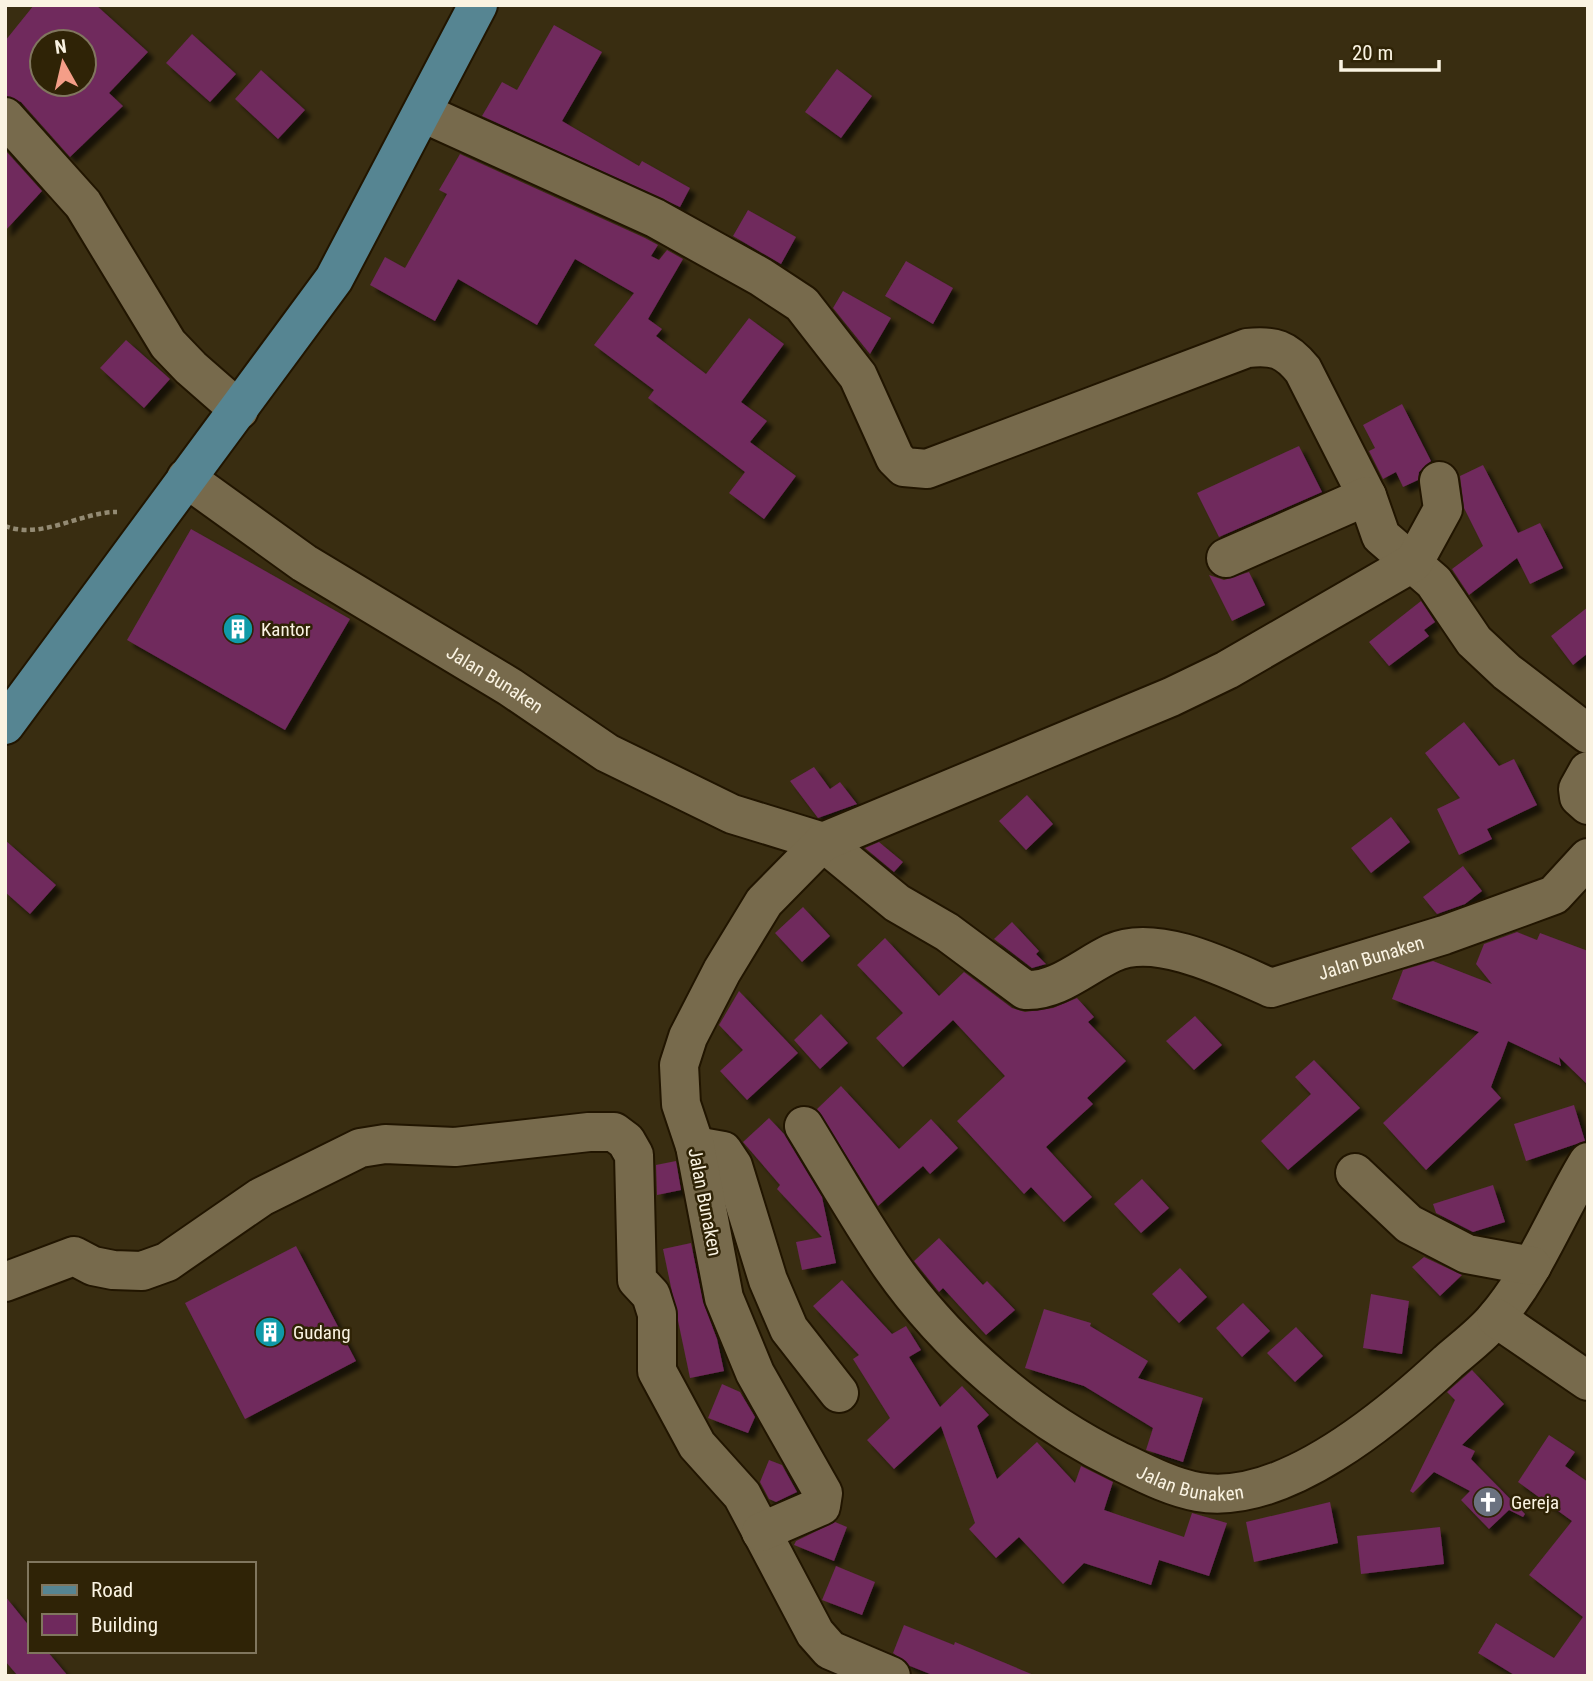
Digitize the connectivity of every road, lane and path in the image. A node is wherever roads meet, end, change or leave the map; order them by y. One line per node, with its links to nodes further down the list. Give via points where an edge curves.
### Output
1 (478, 5): 2 (main road)
2 (423, 113): 4 (main road, via 334,279); 7 (street, via 655,218 802,304 858,376 895,458 904,467 927,469 1247,348 1270,345 1289,353 1303,370)
3 (5, 117): 4 (street, via 83,204 168,344)
4 (239, 410): 5 (main road)
5 (186, 478): 8 (main road); 16 (street, Jalan Bunaken, via 304,563 510,687 607,753 732,814)
6 (1439, 481): 11 (street, via 1443,509)
7 (1367, 496): 10 (street); 11 (street, via 1381,536)
8 (165, 512): 9 (path, via 106,512 38,530); 12 (main road)
9 (5, 526)
10 (1226, 558)
11 (1415, 562): 13 (street, via 1475,641 1507,672); 16 (street, via 1171,697)
12 (5, 725)
13 (1588, 734)
14 (1588, 771): 15 (street, via 1578,789)
15 (1588, 805)
16 (823, 842): 17 (street, Jalan Bunaken, via 897,903 947,932 1025,990 1041,991 1115,951 1148,948 1193,954 1271,988 1444,935 1553,895); 19 (street, Jalan Bunaken, via 764,902 688,1037 680,1065 681,1104)
17 (1588, 858)
18 (804, 1126): 24 (street, Jalan Bunaken, via 891,1266 936,1322 991,1375 1052,1426 1154,1477 1199,1492 1248,1490 1311,1466 1404,1402)
19 (695, 1146): 26 (street, via 723,1151 733,1166 768,1280 789,1329); 27 (street, Jalan Bunaken, via 724,1298 755,1373 823,1493 821,1506)
20 (1588, 1162): 22 (street, Jalan Bunaken)
21 (1355, 1173): 22 (street, via 1409,1224 1467,1254)
22 (1532, 1266): 24 (street, Jalan Bunaken)
23 (5, 1282): 27 (street, via 74,1256 113,1270 142,1271 167,1262 261,1197 360,1148 384,1144 455,1147 614,1132 635,1155 637,1280 652,1295 657,1314 657,1371 697,1445 742,1495)
24 (1496, 1318): 25 (street)
25 (1588, 1381)
26 (839, 1393)
27 (761, 1532): 28 (street, via 815,1633 830,1650)
28 (891, 1676)

